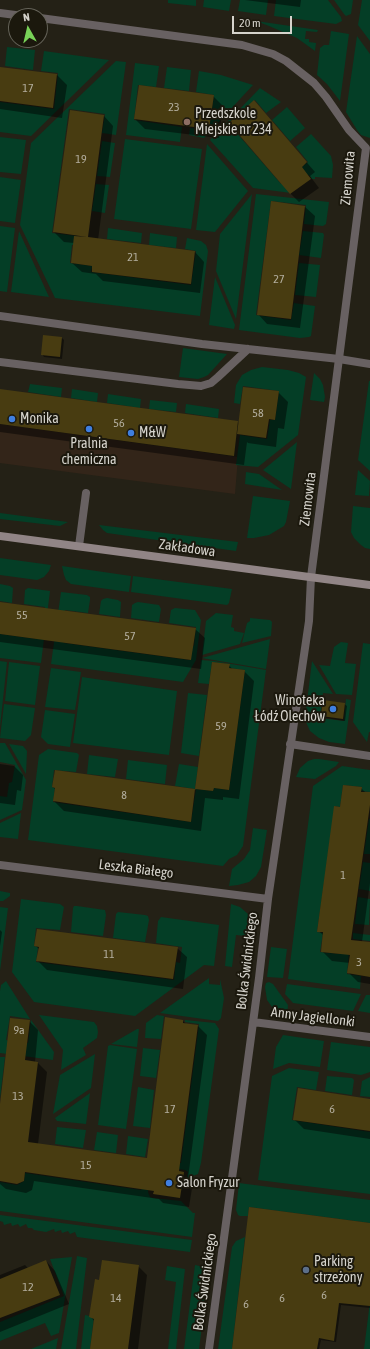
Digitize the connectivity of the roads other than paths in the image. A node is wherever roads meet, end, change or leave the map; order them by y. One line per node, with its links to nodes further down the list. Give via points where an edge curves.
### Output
1 (48, 19): 2 (street, Ziemowita, via 242,45 273,54 314,83 349,130)
2 (368, 148): 5 (street, Ziemowita)
3 (0, 316): 4 (street)
4 (248, 349): 5 (street); 6 (street, via 211,383 201,386)
5 (339, 359): 7 (street); 11 (street, Ziemowita)
6 (0, 362)
7 (370, 364)
8 (86, 493): 10 (street)
9 (0, 536): 10 (street, Zakładowa)
10 (79, 546): 11 (street, Zakładowa)
11 (311, 577): 12 (street, Zakładowa); 13 (street, Bolka Świdnickiego, via 309,621)
12 (370, 585)
13 (290, 744): 14 (street); 16 (street, Bolka Świdnickiego)
14 (370, 756)
15 (0, 865): 16 (street, Leszka Białego)
16 (268, 899): 17 (street, Bolka Świdnickiego)
17 (253, 1022): 18 (street, Anny Jagiellonki); 19 (street, Bolka Świdnickiego)
18 (370, 1037)
19 (209, 1349)

